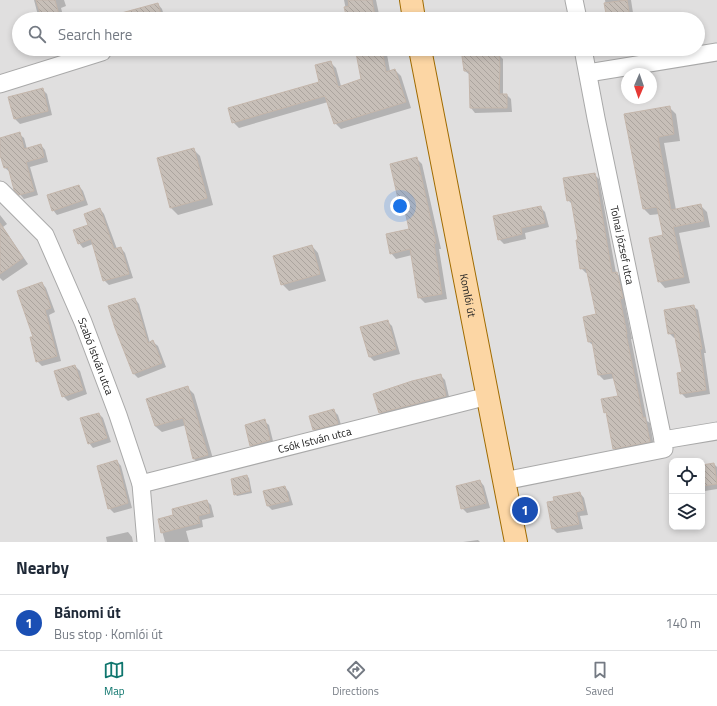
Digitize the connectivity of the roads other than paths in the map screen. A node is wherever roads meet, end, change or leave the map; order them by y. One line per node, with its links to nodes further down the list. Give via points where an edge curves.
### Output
1 (411, 0): 3 (main road)
2 (574, 0): 4 (street)
3 (413, 12)
4 (577, 12)
5 (717, 52): 6 (street)
6 (705, 54)
7 (89, 56): 12 (street)
8 (421, 56): 14 (main road, Komlói út)
9 (584, 56): 11 (street, Tolnai József utca)
10 (692, 56): 11 (street)
11 (588, 73): 16 (street, Tolnai József utca)
12 (0, 84)
13 (0, 190): 18 (street, Szabó István utca, via 45,235 83,322)
14 (488, 396): 17 (main road, Komlói út); 18 (street, Csók István utca)
15 (717, 431): 16 (street)
16 (662, 440): 17 (street, via 664,449)
17 (504, 481): 20 (main road, Komlói út)
18 (141, 484): 19 (street, Szabó István utca)
19 (146, 542)
20 (516, 542)

